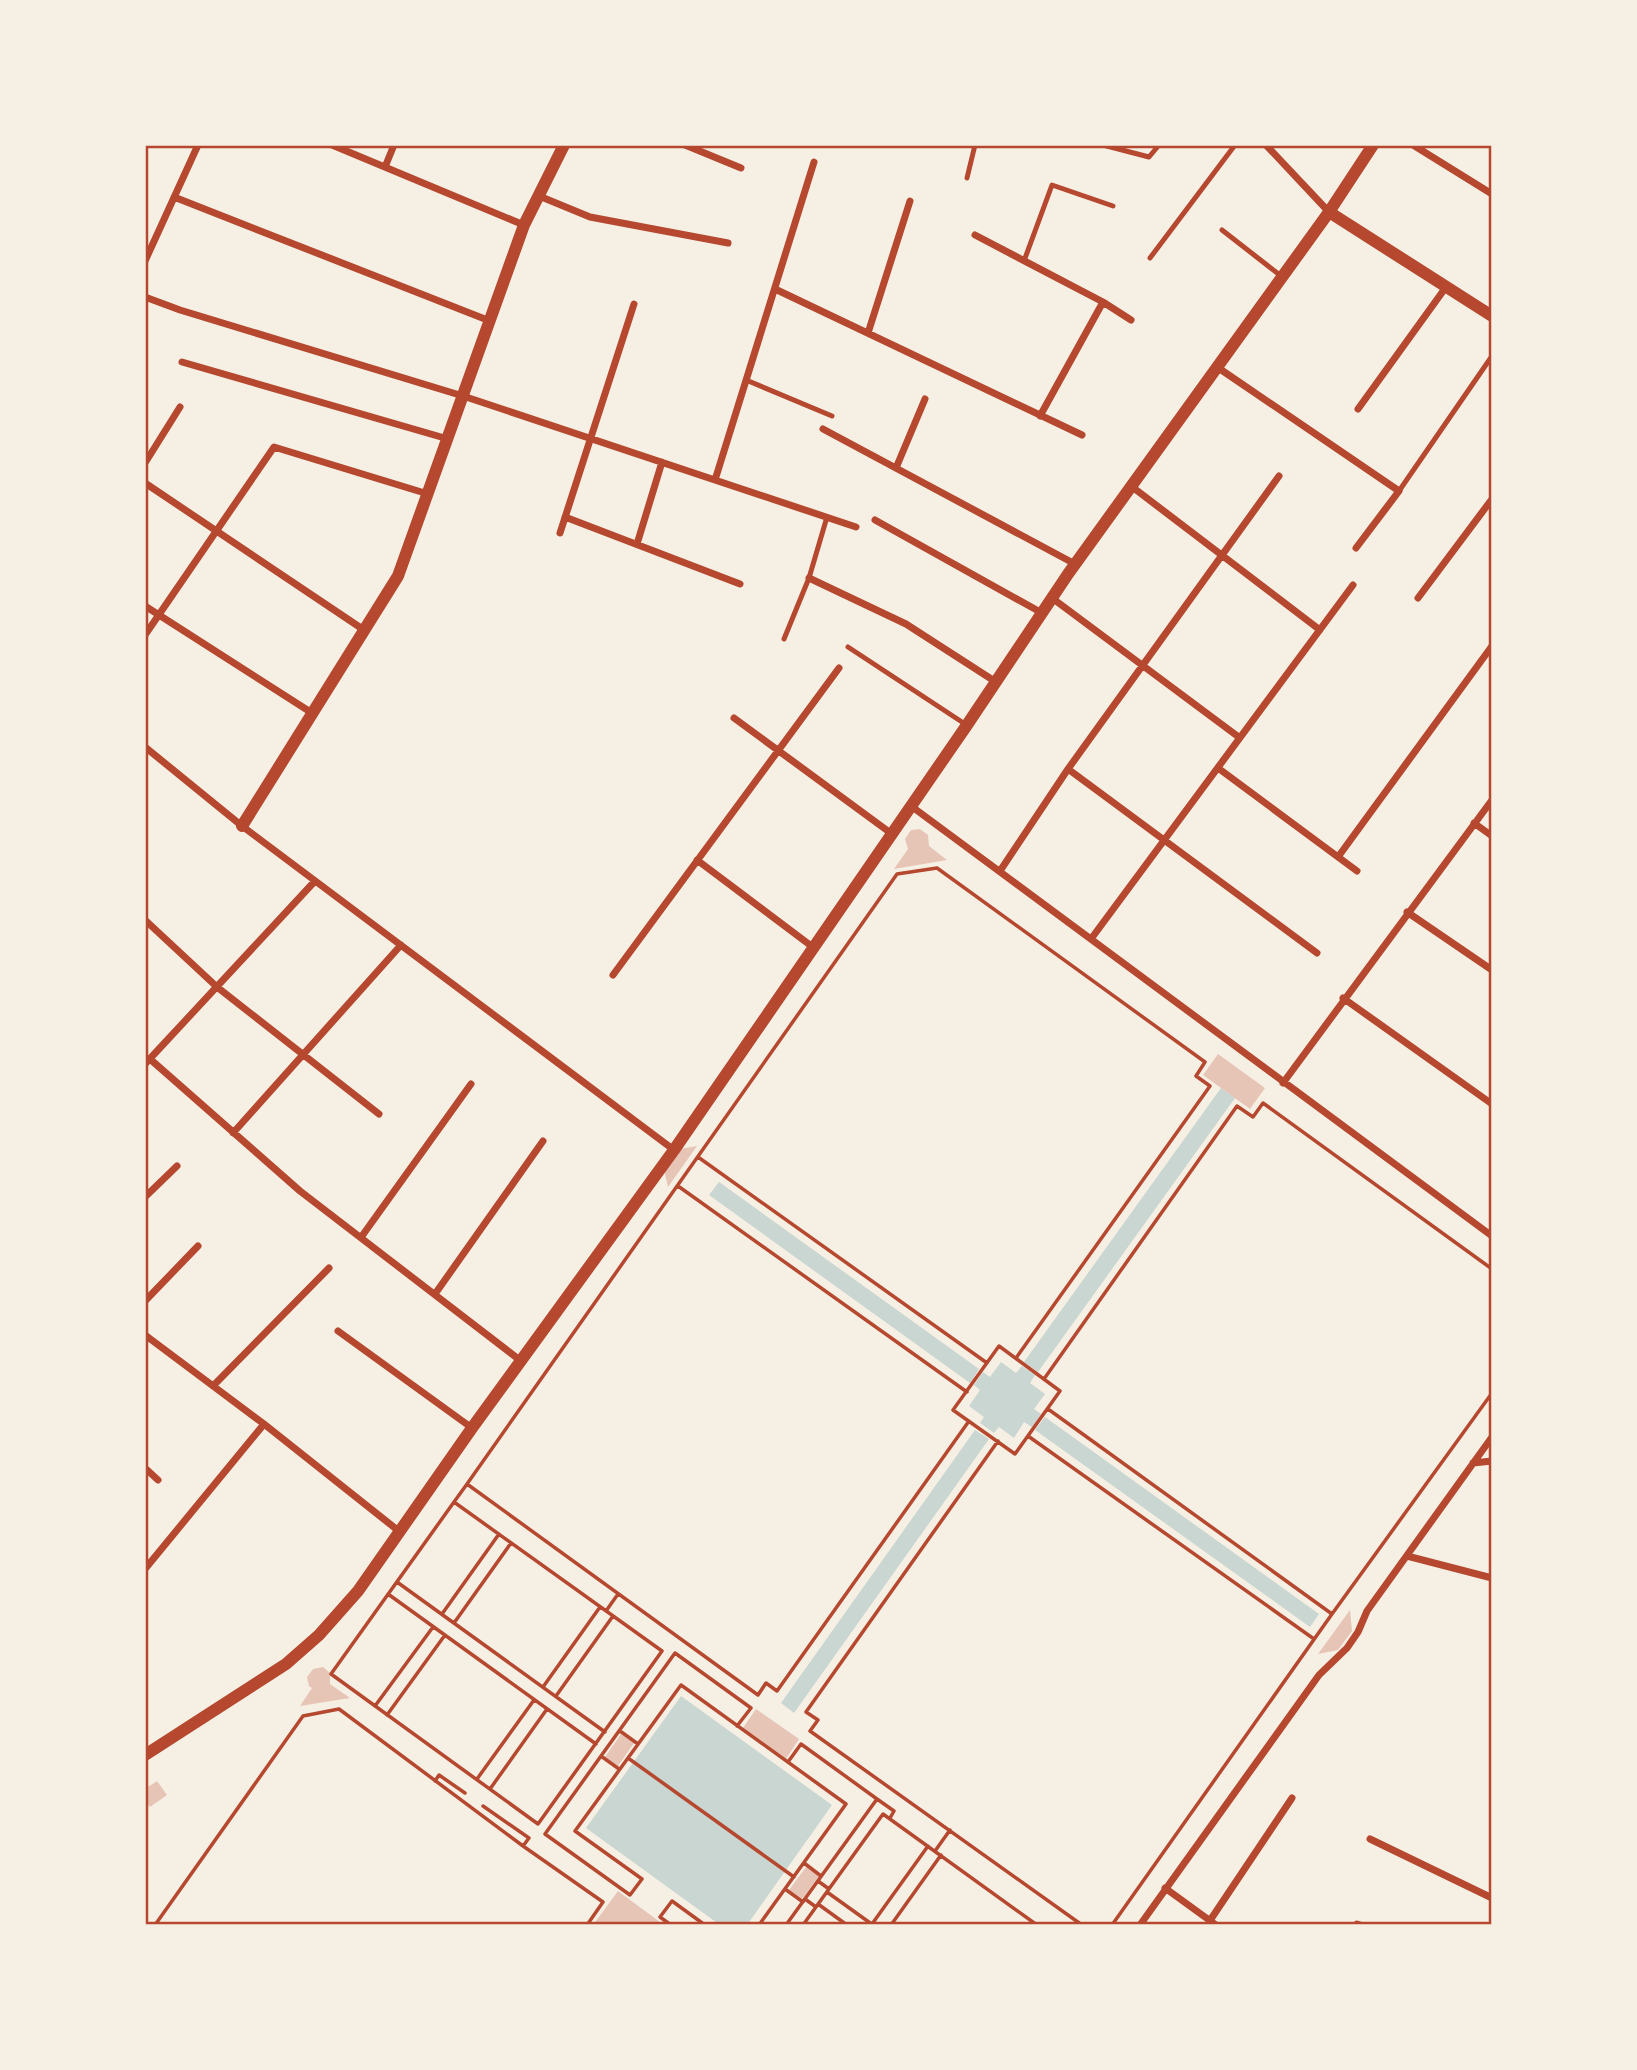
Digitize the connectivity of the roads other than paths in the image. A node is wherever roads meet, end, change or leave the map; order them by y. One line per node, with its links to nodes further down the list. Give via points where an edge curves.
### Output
1 (198, 145): 19 (street)
2 (332, 145): 14 (street)
3 (394, 145): 14 (street)
4 (564, 145): 18 (street)
5 (685, 145): 15 (street)
6 (975, 145): 16 (lane)
7 (1102, 145): 8 (lane, via 1149,157)
8 (1160, 145)
9 (1235, 145): 27 (lane)
10 (1266, 145): 22 (street)
11 (1373, 145): 22 (street)
12 (1413, 145): 17 (street)
13 (814, 162): 32 (street)
14 (385, 167): 23 (street)
15 (741, 167)
16 (967, 178)
17 (1492, 194)
18 (539, 196): 23 (street); 26 (street, via 590,217)
19 (174, 197): 28 (street); 38 (street)
20 (910, 201): 39 (street)
21 (1113, 205): 29 (lane, via 1052,186)
22 (1329, 212): 30 (street); 31 (street)
23 (524, 225): 38 (street)
24 (1222, 230): 30 (lane)
25 (975, 235): 29 (street)
26 (728, 243)
27 (1150, 258)
28 (145, 261)
29 (1024, 261): 34 (street)
30 (1282, 277): 42 (street)
31 (1446, 286): 36 (street); 47 (street)
32 (775, 289): 39 (street); 43 (street)
33 (145, 297): 44 (street)
34 (1103, 302): 37 (street); 48 (street)
35 (634, 304): 52 (street)
36 (1492, 316)
37 (1131, 320)
38 (490, 321): 44 (street)
39 (868, 333): 48 (street)
40 (1492, 356): 61 (lane)
41 (182, 362): 53 (street)
42 (1217, 367): 60 (street); 61 (street)
43 (746, 380): 49 (lane); 58 (street)
44 (463, 396): 52 (street); 53 (street)
45 (925, 399): 56 (street)
46 (180, 407): 55 (street)
47 (1358, 409)
48 (1040, 415): 51 (street)
49 (832, 416)
50 (823, 429): 56 (street)
51 (1082, 435)
52 (591, 438): 54 (street); 64 (street)
53 (448, 439): 62 (street)
54 (662, 462): 58 (street); 70 (street)
55 (145, 463)
56 (896, 468): 73 (street)
57 (1279, 476): 72 (street)
58 (715, 480): 65 (street)
59 (145, 484): 68 (street)
60 (1131, 486): 72 (street); 73 (street)
61 (1399, 491): 71 (street)
62 (428, 494): 68 (street, via 274,447); 82 (street, via 398,576)
63 (1492, 499): 78 (street)
64 (565, 517): 69 (street); 70 (street)
65 (827, 517): 67 (street); 74 (lane)
66 (875, 520): 80 (street)
67 (856, 527)
68 (216, 531): 81 (street); 82 (street)
69 (560, 533)
70 (637, 544): 75 (street)
71 (1356, 548)
72 (1222, 555): 83 (street); 88 (street)
73 (1075, 564): 77 (street)
74 (809, 578): 85 (lane); 90 (street, via 906,624)
75 (740, 584)
76 (1353, 585): 83 (street)
77 (1052, 598): 80 (street); 88 (street)
78 (1418, 598)
79 (145, 606): 81 (street)
80 (1042, 613): 90 (street)
81 (159, 615): 84 (street); 91 (street)
82 (364, 630): 91 (street)
83 (1320, 630): 94 (street)
84 (145, 635)
85 (785, 639)
86 (1492, 646): 106 (street)
87 (848, 647): 93 (lane)
88 (1143, 665): 94 (street); 98 (street)
89 (839, 668): 96 (street)
90 (996, 682): 93 (street)
91 (312, 713): 102 (street)
92 (734, 718): 96 (street)
93 (967, 725): 100 (street)
94 (1240, 738): 97 (street)
95 (145, 747): 102 (street)
96 (778, 750): 103 (street); 107 (street)
97 (1218, 768): 105 (street); 106 (street)
98 (1068, 769): 105 (street); 108 (street)
99 (1492, 800): 101 (street)
100 (911, 806): 103 (street); 108 (street)
101 (1474, 823): 104 (street); 111 (street)
102 (242, 826): 110 (street)
103 (892, 834): 115 (street)
104 (1492, 836)
105 (1164, 840): 113 (street); 116 (street)
106 (1338, 857): 109 (street)
107 (697, 860): 115 (street); 118 (street)
108 (1000, 871): 113 (street)
109 (1357, 871)
110 (315, 881): 114 (street); 119 (street)
111 (1407, 912): 117 (street); 120 (street)
112 (145, 919): 119 (street)
113 (1091, 939): 123 (street)
114 (401, 945): 121 (street); 129 (street)
115 (814, 948): 129 (street)
116 (1317, 953)
117 (1492, 971)
118 (613, 975)
119 (216, 987): 121 (street); 122 (street)
120 (1343, 998): 123 (street); 125 (street)
121 (303, 1055): 126 (street); 127 (street)
122 (148, 1061): 127 (street)
123 (1283, 1083): 133 (street)
124 (471, 1084): 132 (street)
125 (1492, 1104)
126 (379, 1114)
127 (233, 1133): 132 (street, via 300,1191)
128 (543, 1141): 136 (street)
129 (674, 1150): 140 (street)
130 (177, 1166): 131 (street)
131 (145, 1197)
132 (362, 1236): 136 (street)
133 (1492, 1236)
134 (198, 1246): 137 (street)
135 (329, 1268): 141 (street)
136 (435, 1294): 140 (street)
137 (145, 1301)
138 (338, 1331): 143 (street)
139 (145, 1335): 141 (street)
140 (522, 1361): 143 (street)
141 (213, 1386): 142 (street)
142 (264, 1424): 149 (street); 151 (street)
143 (472, 1428): 149 (street)
144 (1492, 1437): 146 (street)
145 (1492, 1461): 146 (street)
146 (1473, 1462): 150 (street)
147 (145, 1468): 148 (street)
148 (158, 1480)
149 (400, 1532): 153 (street, via 358,1591 286,1664)
150 (1407, 1556): 152 (street); 156 (street, via 1367,1611 1348,1648 1319,1675)
151 (145, 1569)
152 (1492, 1578)
153 (145, 1755)
154 (1292, 1798): 158 (street)
155 (1370, 1839): 157 (street)
156 (1165, 1888): 158 (street); 159 (street)
157 (1492, 1898)
158 (1211, 1923)
159 (1140, 1925)

